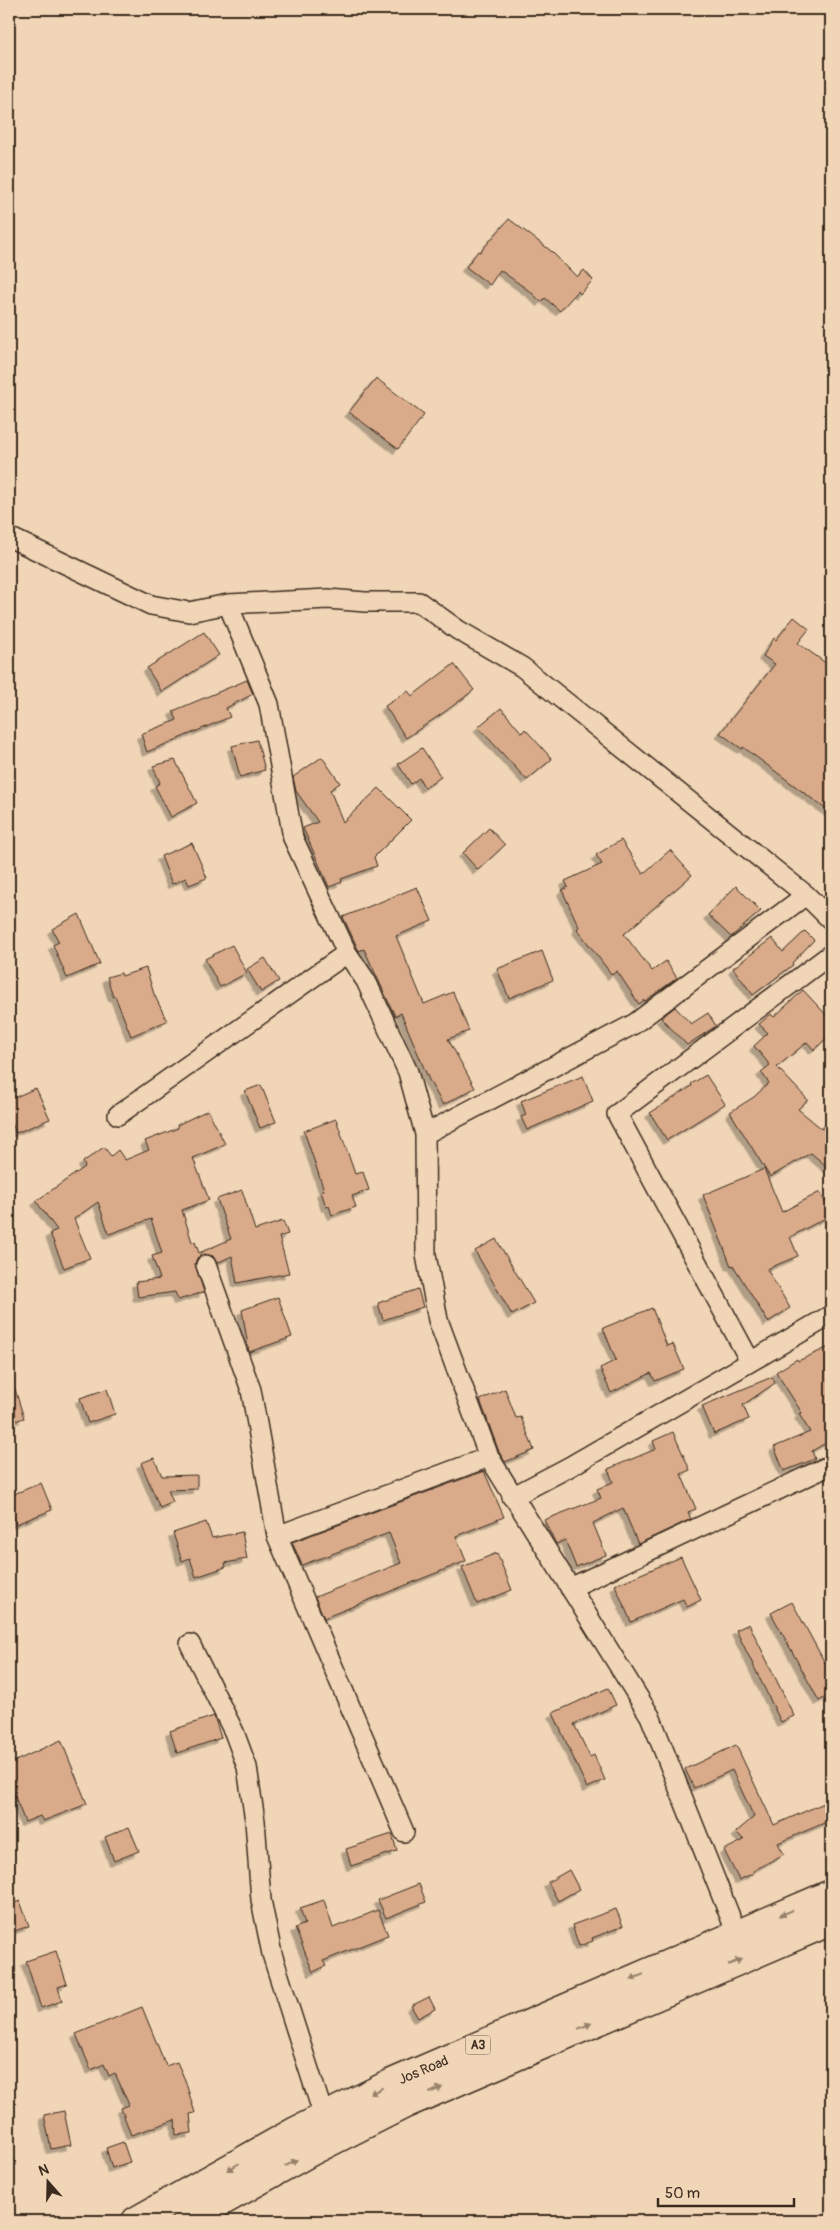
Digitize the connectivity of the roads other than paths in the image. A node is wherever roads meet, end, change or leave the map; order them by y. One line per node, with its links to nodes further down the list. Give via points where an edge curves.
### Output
1 (9, 537): 2 (street, via 151,606 189,612)
2 (228, 604): 3 (street, via 328,598 419,602 458,630 522,667); 5 (street, via 269,704 293,838)
3 (806, 895): 4 (street); 8 (street, via 634,1024)
4 (831, 920)
5 (347, 953): 7 (street); 8 (street, via 366,981 408,1072)
6 (831, 954): 11 (street, via 617,1114)
7 (118, 1115)
8 (425, 1134): 12 (street, via 426,1255 438,1320)
9 (206, 1265): 15 (street, via 251,1390)
10 (831, 1314): 11 (street)
11 (750, 1361): 14 (street)
12 (489, 1457): 14 (street); 15 (street)
13 (831, 1465): 16 (street)
14 (512, 1497): 16 (street)
15 (277, 1536): 18 (street)
16 (570, 1588): 21 (street, via 650,1716)
17 (190, 1644): 22 (street, via 234,1732 247,1767 261,1900 272,1954)
18 (404, 1832)
19 (831, 1894): 21 (highway, Jos Road / A3, one-way to 21)
20 (831, 1921): 24 (highway, Jos Road / A3, one-way to 20, via 310,2152 405,2104)
21 (737, 1934): 22 (highway, Jos Road / A3, one-way to 22, via 401,2079)
22 (324, 2117): 23 (highway, Jos Road / A3, one-way to 23)
23 (136, 2221)
24 (187, 2221)

